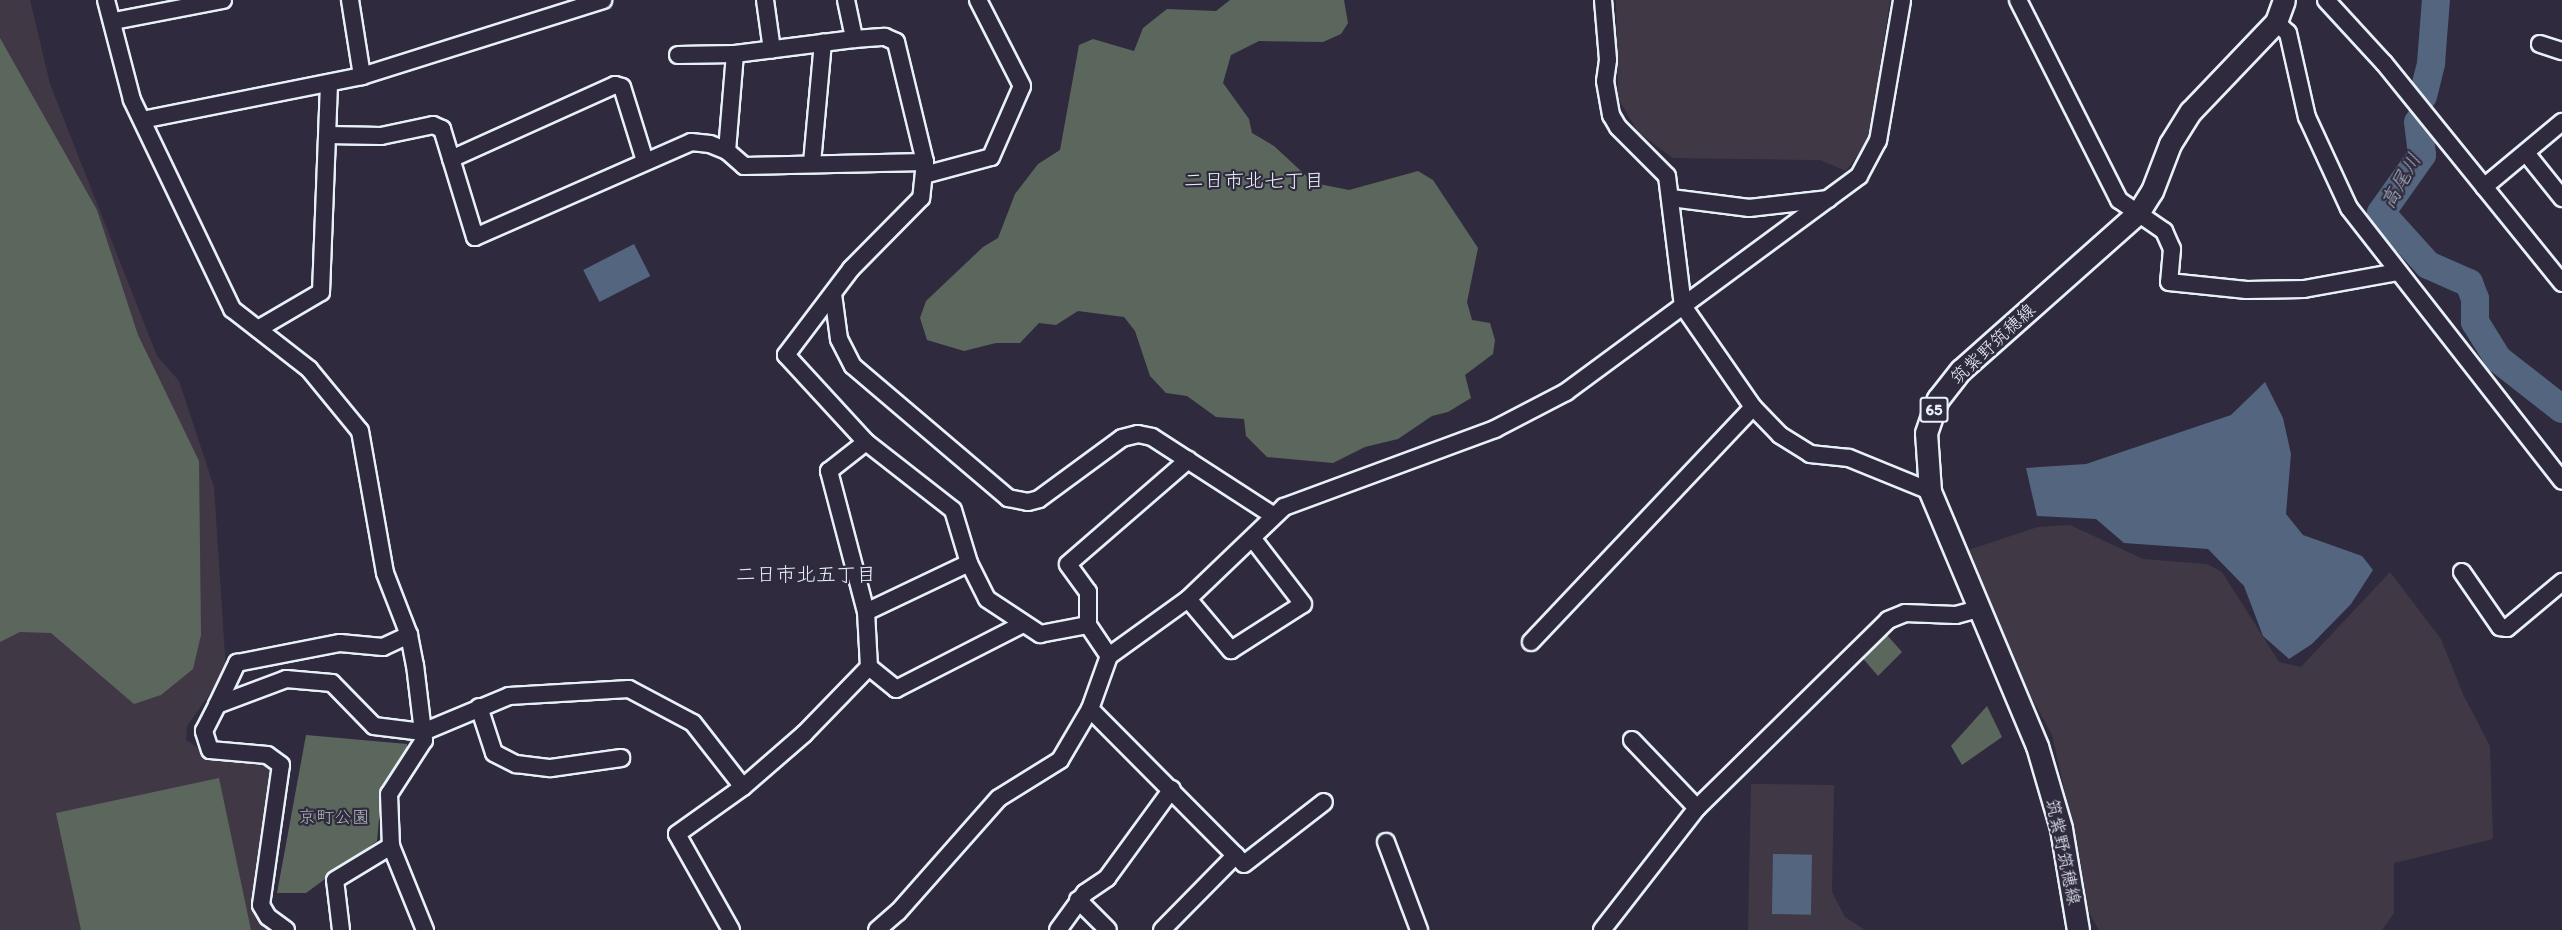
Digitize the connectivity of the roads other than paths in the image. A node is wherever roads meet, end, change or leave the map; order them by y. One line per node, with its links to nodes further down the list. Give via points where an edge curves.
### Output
1 (105, 0): 13 (street)
2 (223, 0): 13 (street)
3 (350, 0): 22 (street)
4 (603, 0): 22 (street)
5 (765, 0): 18 (street)
6 (846, 0): 15 (street)
7 (978, 0): 32 (street, via 1022,86 991,157)
8 (1603, 0): 34 (street, via 1605,81 1611,115 1618,128 1663,170)
9 (1902, 0): 36 (street, via 1878,141 1859,176)
10 (2018, 0): 37 (street, via 2119,200)
11 (2284, 0): 14 (main road, 筑紫野筑穂線 / 65)
12 (2326, 0): 33 (street, via 2384,63)
13 (114, 21): 24 (street, via 132,100)
14 (2276, 22): 37 (main road, 筑紫野筑穂線 / 65, via 2191,111 2170,144 2152,191); 38 (street, via 2288,33 2307,117 2349,208)
15 (854, 39): 16 (street); 32 (street, via 885,37 896,42)
16 (824, 43): 18 (street); 31 (street)
17 (2540, 44): 19 (street)
18 (772, 50): 20 (street)
19 (2562, 51)
20 (735, 54): 21 (street); 27 (street)
21 (678, 55)
22 (362, 76): 23 (street)
23 (329, 83): 24 (street); 26 (street)
24 (142, 120): 42 (street, via 232,309)
25 (2562, 122): 28 (street)
26 (327, 135): 29 (street, via 381,136 433,125 442,129); 42 (street, via 321,292)
27 (727, 151): 30 (street, via 691,142); 31 (street, via 744,166)
28 (2526, 153): 33 (street); 35 (street)
29 (451, 159): 30 (street, via 615,85 622,87); 30 (street, via 475,237)
30 (645, 161)
31 (812, 163): 32 (street)
32 (924, 169): 40 (street, via 921,198 851,269)
33 (2484, 187): 39 (street)
34 (1671, 198): 36 (street, via 1749,208); 41 (street)
35 (2562, 198)
36 (1828, 199): 41 (street)
37 (2138, 213): 38 (street, via 2164,231 2172,249 2169,282 2247,290 2304,289); 47 (main road, 筑紫野筑穂線 / 65, via 1961,370 1938,399 1926,433)
38 (2398, 272): 46 (street)
39 (2562, 283)
40 (833, 294): 44 (street, via 786,355); 45 (street, via 839,339 853,366 1008,498 1029,502 1039,499 1132,434 1152,437)
41 (1683, 306): 43 (street); 48 (street, via 1566,392 1495,429 1295,500)
42 (258, 328): 58 (street, via 285,354 309,369 360,431 385,573)
43 (1753, 407): 47 (street, via 1780,435 1810,454 1849,458); 59 (street)
44 (866, 442): 50 (street, via 952,510); 55 (street, via 829,471)
45 (1188, 460): 48 (street); 57 (street, via 1068,564 1088,592)
46 (2562, 481)
47 (1930, 491): 54 (main road, 筑紫野筑穂線 / 65)
48 (1274, 516): 49 (street)
49 (1253, 539): 53 (street); 53 (street, via 1303,604 1231,650)
50 (969, 563): 55 (street); 56 (street, via 982,594)
51 (2462, 572): 52 (street, via 2500,627 2507,628)
52 (2562, 582)
53 (1188, 599): 60 (street)
54 (1978, 609): 71 (street, via 1956,615 1905,613 1888,620); 86 (main road, 筑紫野筑穂線 / 65, via 2037,746 2061,828)
55 (866, 612): 61 (street)
56 (1023, 624): 57 (street, via 1047,635); 61 (street, via 896,689)
57 (1088, 626): 60 (street)
58 (409, 635): 62 (street, via 383,647 340,643 237,663); 65 (street)
59 (1531, 642)
60 (1109, 656): 64 (street)
61 (869, 667): 68 (street, via 804,734)
62 (217, 705): 65 (street, via 286,679 323,680 341,689 374,726); 76 (street, via 204,731 210,750 267,755 281,765 261,905 263,913)
63 (479, 707): 65 (street); 67 (street, via 494,753 516,764 551,768); 68 (street, via 525,693 557,695 630,689 693,723)
64 (1090, 709): 69 (street); 80 (street, via 1056,764 999,798 898,912)
65 (423, 732): 73 (street, via 424,740 389,794)
66 (1632, 741): 71 (street)
67 (621, 758)
68 (743, 787): 79 (street, via 677,834)
69 (1172, 789): 74 (street); 75 (street, via 1107,878)
70 (1324, 802): 74 (street, via 1245,864)
71 (1697, 808): 85 (street)
72 (1386, 842): 84 (street)
73 (391, 846): 77 (street, via 335,880); 78 (street)
74 (1236, 855): 83 (street)
75 (1078, 900): 81 (street); 82 (street)
76 (286, 930)
77 (341, 930)
78 (425, 930)
79 (731, 930)
80 (877, 930)
81 (1058, 930)
82 (1108, 930)
83 (1162, 930)
84 (1419, 930)
85 (1602, 930)
86 (2078, 930)

